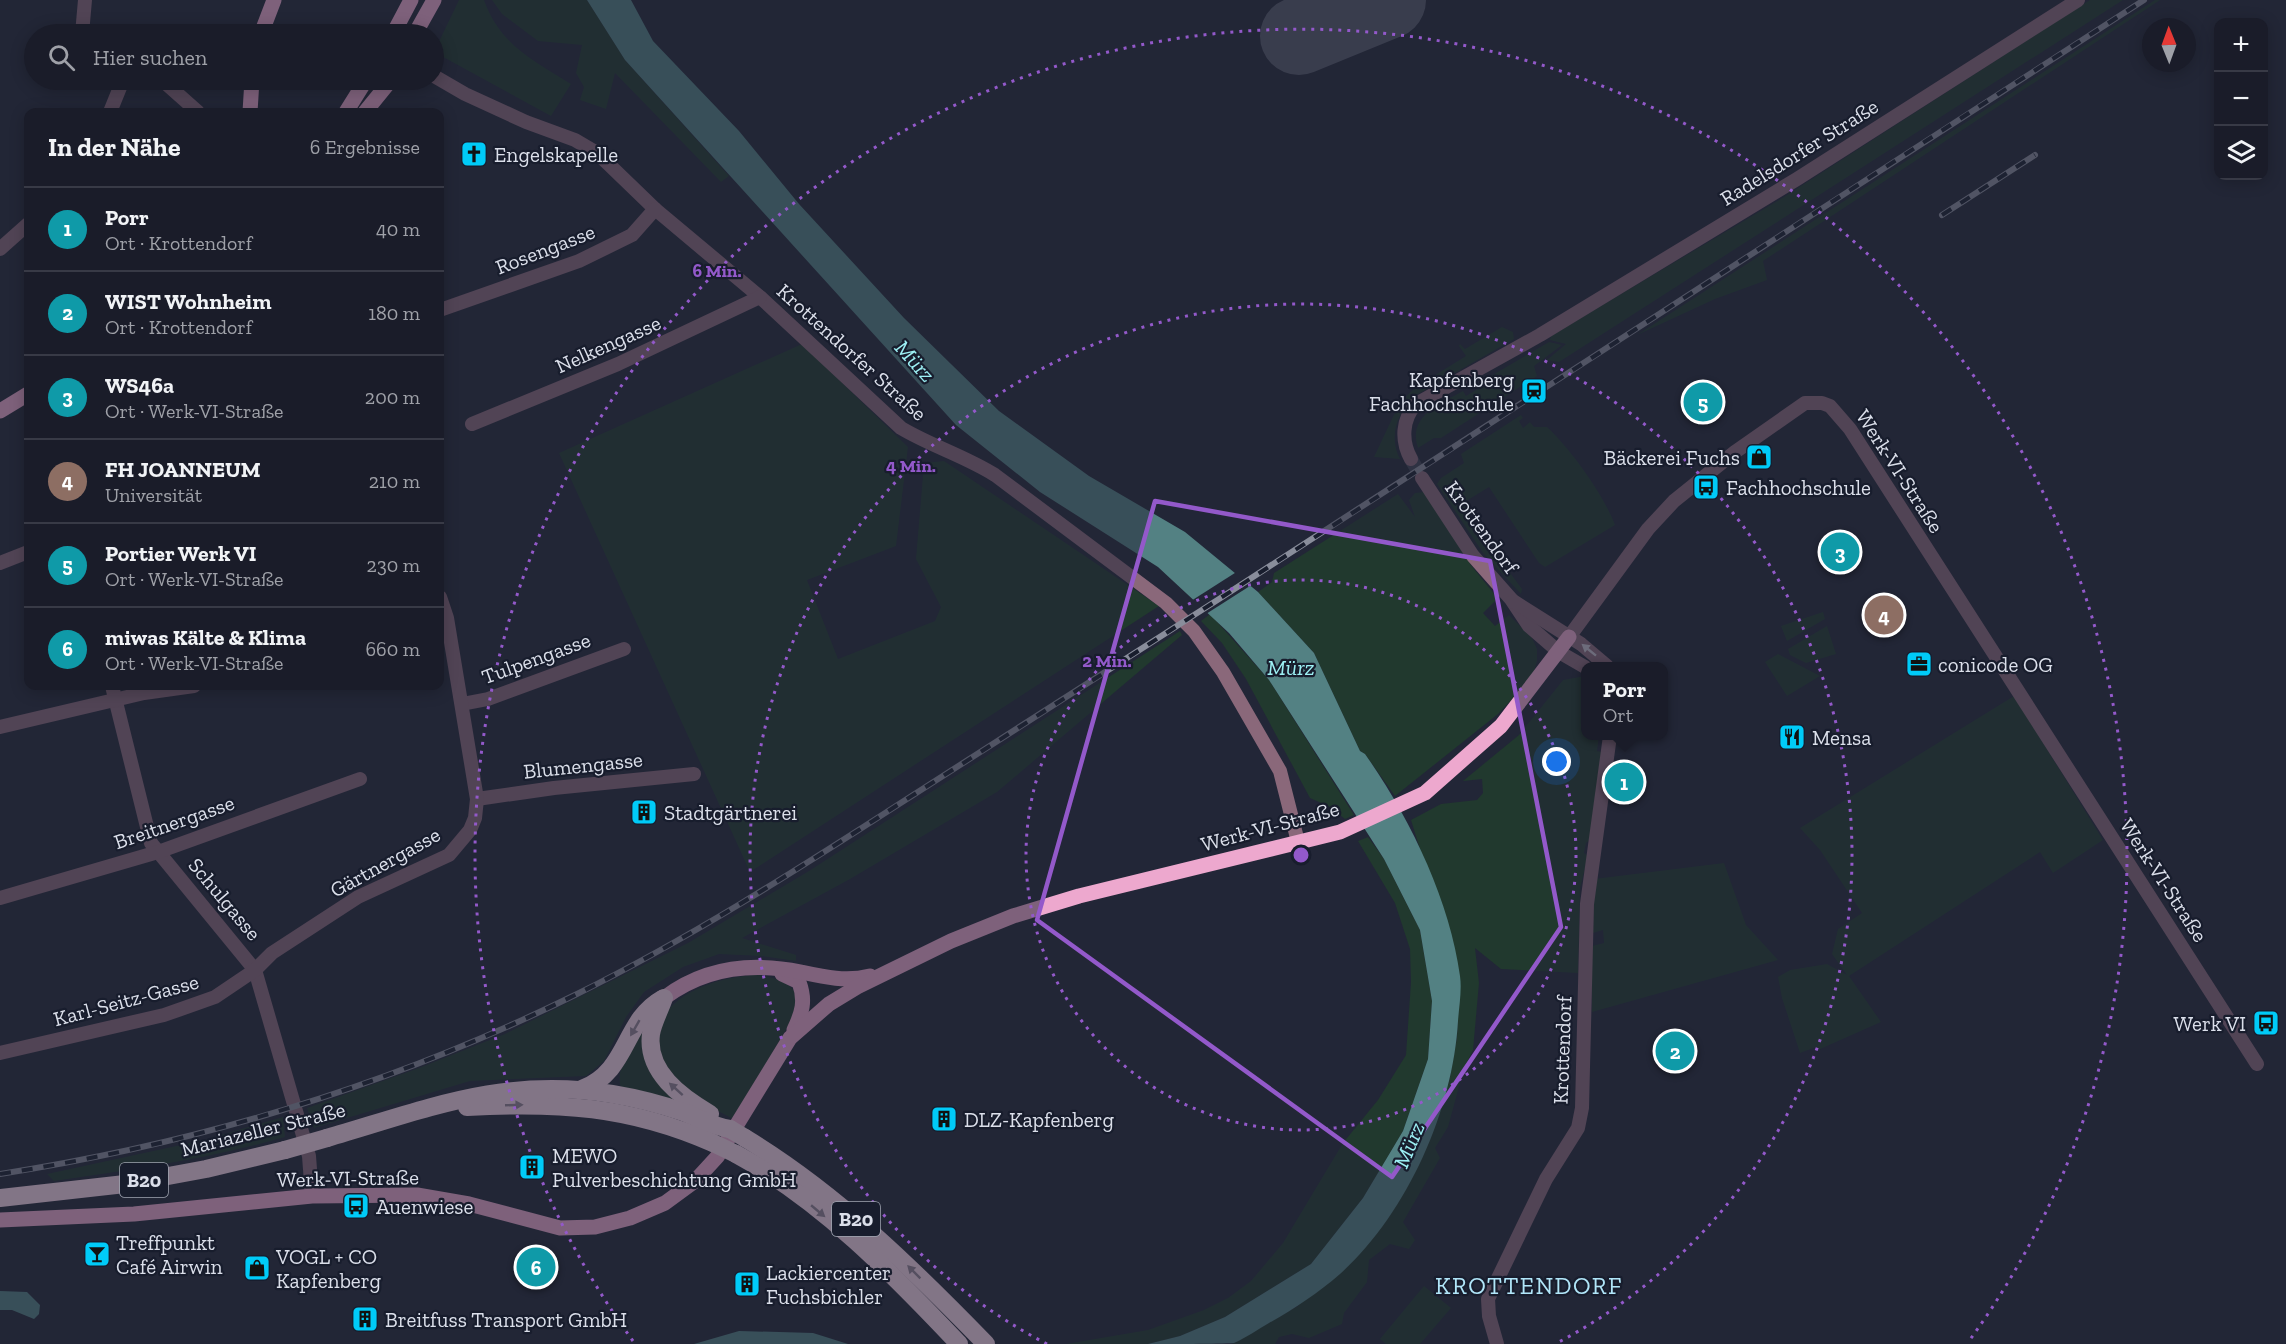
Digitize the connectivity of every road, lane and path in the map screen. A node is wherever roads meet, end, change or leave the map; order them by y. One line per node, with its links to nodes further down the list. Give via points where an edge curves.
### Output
1 (85, 0): 6 (street)
2 (274, 0): 7 (main road)
3 (411, 0): 8 (main road)
4 (434, 0): 9 (main road)
5 (2078, 0): 29 (street, Radelsdorfer Straße, via 1797,179 1540,335 1416,404 1404,431)
6 (83, 24)
7 (265, 24)
8 (398, 24)
9 (421, 24)
10 (444, 82): 21 (street, Krottendorfer Straße, via 590,148)
11 (119, 90): 16 (street)
12 (173, 90): 17 (street)
13 (251, 90): 18 (main road)
14 (360, 90): 19 (main road)
15 (383, 90): 20 (main road)
16 (112, 108)
17 (194, 108)
18 (250, 108)
19 (348, 108)
20 (368, 108)
21 (655, 209): 24 (street, Krottendorfer Straße); 25 (street, Rosengasse, via 632,235 579,261)
22 (24, 228): 23 (street)
23 (0, 249)
24 (760, 297): 28 (street, Nelkengasse, via 618,364); 50 (street, Krottendorfer Straße, via 901,428 922,441 966,457 995,475 1173,610 1194,631 1223,672 1280,771)
25 (444, 309)
26 (24, 396): 27 (main road)
27 (0, 411)
28 (472, 424)
29 (1411, 459)
30 (1422, 478): 33 (street, Krottendorf, via 1473,556)
31 (24, 554): 32 (street)
32 (0, 563)
33 (1510, 599): 35 (street, Krottendorf); 38 (street, Krottendorf, via 1535,632)
34 (444, 609): 36 (street, Gärtnergasse)
35 (1569, 637): 38 (main road, Werk-VI-Straße); 39 (street, Krottendorf, one-way to 35); 62 (street, Werk-VI-Straße, via 1638,539 1674,501 1805,403 1830,406 1856,439)
36 (446, 649): 44 (street, Gärtnergasse)
37 (624, 649): 44 (street, Tulpengasse, via 488,699)
38 (1559, 652): 40 (street, Krottendorf); 50 (main road, Werk-VI-Straße, via 1501,726 1425,793 1340,832)
39 (1601, 662)
40 (1581, 665)
41 (113, 690): 43 (street, Schulgasse)
42 (172, 690): 43 (street)
43 (116, 700): 45 (street); 51 (street, Schulgasse, via 144,821)
44 (462, 704): 49 (street, Gärtnergasse)
45 (0, 727)
46 (1609, 740): 74 (street, Krottendorf, via 1587,904 1582,1108 1578,1128 1546,1179 1488,1299)
47 (694, 774): 49 (street, Blumengasse)
48 (360, 779): 51 (street, Breitnergasse)
49 (477, 799): 54 (street, Gärtnergasse, via 470,830 449,855 358,897 272,953)
50 (1298, 842): 53 (main road, Werk-VI-Straße, via 1013,915)
51 (158, 852): 52 (street, Breitnergasse); 54 (street, Schulgasse)
52 (0, 898)
53 (898, 967): 56 (main road, via 860,978); 59 (main road, Werk-VI-Straße)
54 (255, 970): 61 (street, Karl-Seitz-Gasse, via 215,997 164,1015); 69 (street, via 309,1156)
55 (774, 970): 56 (main road); 57 (main road); 58 (main road, via 752,967 716,971)
56 (817, 976): 59 (main road, via 830,993)
57 (799, 982): 59 (main road); 60 (main road, via 804,1002)
58 (664, 998): 63 (highway, one-way to 63, via 642,1016); 68 (highway, one-way to 58, via 659,1071 651,1036)
59 (829, 1004): 60 (main road, Werk-VI-Straße)
60 (790, 1038): 69 (main road, Werk-VI-Straße, via 717,1157 695,1181 665,1203 630,1218 596,1227 560,1228 417,1195)
61 (0, 1053)
62 (2257, 1064)
63 (616, 1066): 64 (highway); 65 (highway)
64 (582, 1089): 65 (highway, Mariazeller Straße / B20); 67 (highway, Mariazeller Straße / B20, via 524,1088 461,1097)
65 (614, 1094): 66 (highway); 68 (highway, B20, via 671,1108)
66 (620, 1112): 67 (highway, Mariazeller Straße / B20, one-way to 66, via 463,1107 523,1104); 68 (highway, B20)
67 (394, 1119): 70 (highway, Mariazeller Straße / B20, bridge, via 206,1169 125,1184)
68 (727, 1132): 72 (highway, B20, one-way to 72, bridge, via 736,1154 764,1169 857,1244); 73 (highway, B20, one-way to 68, via 894,1253 818,1187)
69 (312, 1196): 71 (main road, Werk-VI-Straße, via 134,1214)
70 (0, 1198)
71 (0, 1220)
72 (958, 1344)
73 (986, 1344)
74 (1497, 1344)

